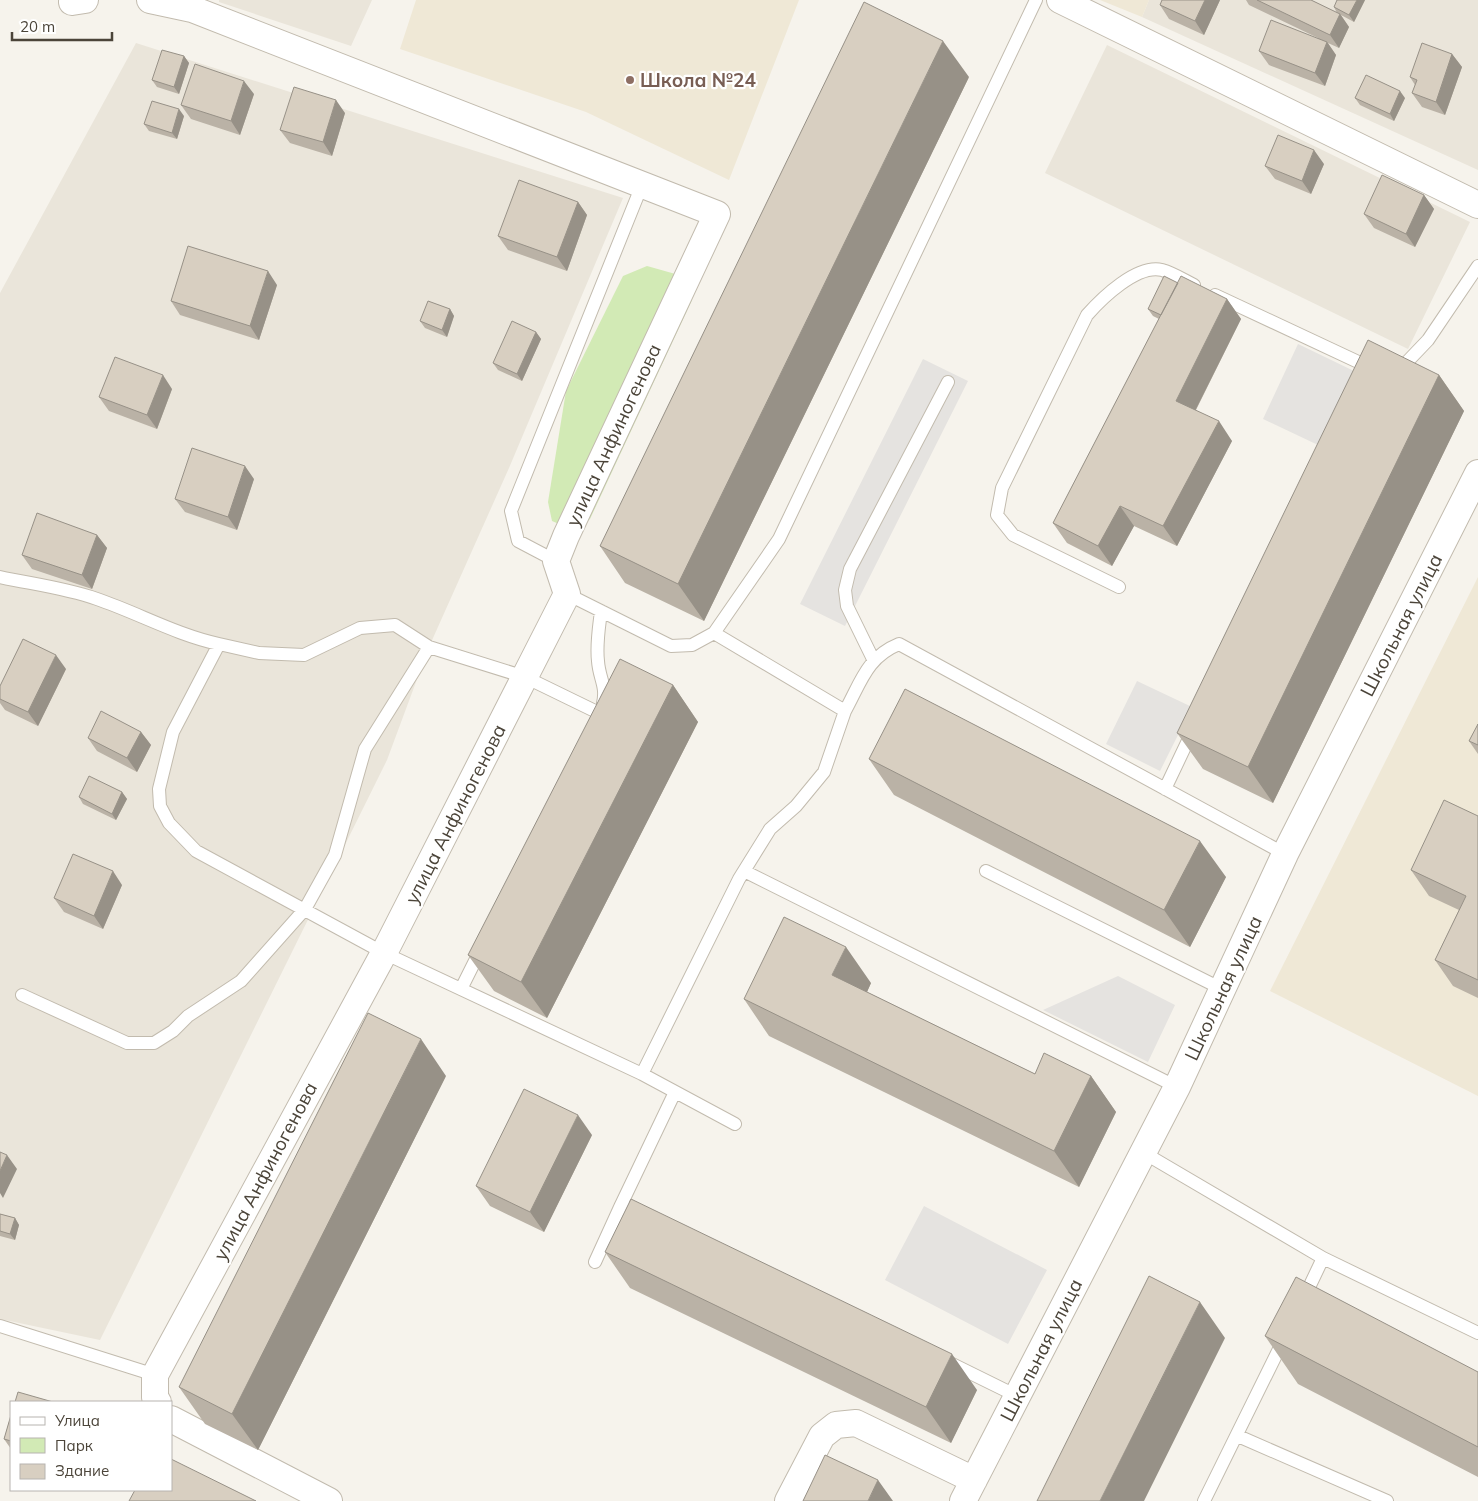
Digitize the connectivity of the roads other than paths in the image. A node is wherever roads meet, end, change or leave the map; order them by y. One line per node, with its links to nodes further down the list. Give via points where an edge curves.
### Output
1 (150, 0): 4 (street)
2 (1036, 0): 15 (lane, via 779,539)
3 (1060, 0): 6 (street)
4 (193, 4): 5 (street)
5 (642, 185): 10 (lane, via 511,511 518,541); 10 (street, улица Анфиногенова, via 717,214)
6 (1478, 205)
7 (1478, 266): 12 (lane, via 1428,340 1406,363 1369,373 1161,270 1142,271 1102,298 1087,315 1002,488 997,514 1013,535)
8 (948, 382): 18 (lane, via 850,569 845,590 847,606)
9 (1478, 473): 23 (street, Школьная улица)
10 (556, 561): 13 (street)
11 (0, 577): 16 (lane, via 95,598 195,639)
12 (1119, 587)
13 (567, 594): 14 (lane); 19 (street, улица Анфиногенова)
14 (601, 611): 15 (lane, via 671,646 692,646); 19 (lane, via 598,663 606,692 598,719)
15 (714, 633): 20 (lane)
16 (219, 644): 17 (lane, via 258,653 304,655 360,628 394,626); 26 (lane, via 173,732 159,789 160,806 169,823 196,851)
17 (429, 647): 19 (lane); 26 (lane, via 365,749 335,855)
18 (873, 659): 20 (lane); 22 (lane, via 900,644)
19 (525, 677): 28 (street, улица Анфиногенова)
20 (845, 711): 24 (lane, via 824,772 796,806 770,829)
21 (1199, 718): 22 (lane)
22 (1165, 789): 23 (lane)
23 (1286, 854): 30 (street, Школьная улица)
24 (744, 871): 32 (lane); 33 (lane)
25 (986, 871): 30 (lane)
26 (305, 909): 28 (lane); 31 (lane, via 241,982 188,1016 154,1043 127,1044)
27 (488, 936): 29 (lane)
28 (384, 953): 29 (lane); 46 (street, улица Анфиногенова)
29 (461, 989): 32 (lane)
30 (1222, 990): 33 (street, Школьная улица)
31 (22, 995)
32 (642, 1074): 34 (lane)
33 (1177, 1086): 36 (street, Школьная улица)
34 (675, 1092): 35 (lane); 37 (lane)
35 (735, 1124)
36 (1144, 1153): 39 (lane); 47 (street, Школьная улица)
37 (621, 1205): 38 (lane); 40 (lane)
38 (657, 1222)
39 (1323, 1258): 41 (lane); 44 (lane)
40 (595, 1262)
41 (1297, 1311)
42 (0, 1326): 46 (lane)
43 (1289, 1329): 50 (lane)
44 (1478, 1333)
45 (935, 1356): 47 (lane)
46 (155, 1375): 48 (street)
47 (1018, 1396): 51 (street, Школьная улица)
48 (157, 1401)
49 (172, 1419): 52 (street)
50 (1238, 1436): 54 (lane); 55 (lane)
51 (969, 1490): 53 (street, via 856,1423 836,1425 822,1436)
52 (329, 1501)
53 (788, 1501)
54 (1204, 1501)
55 (1387, 1501)

